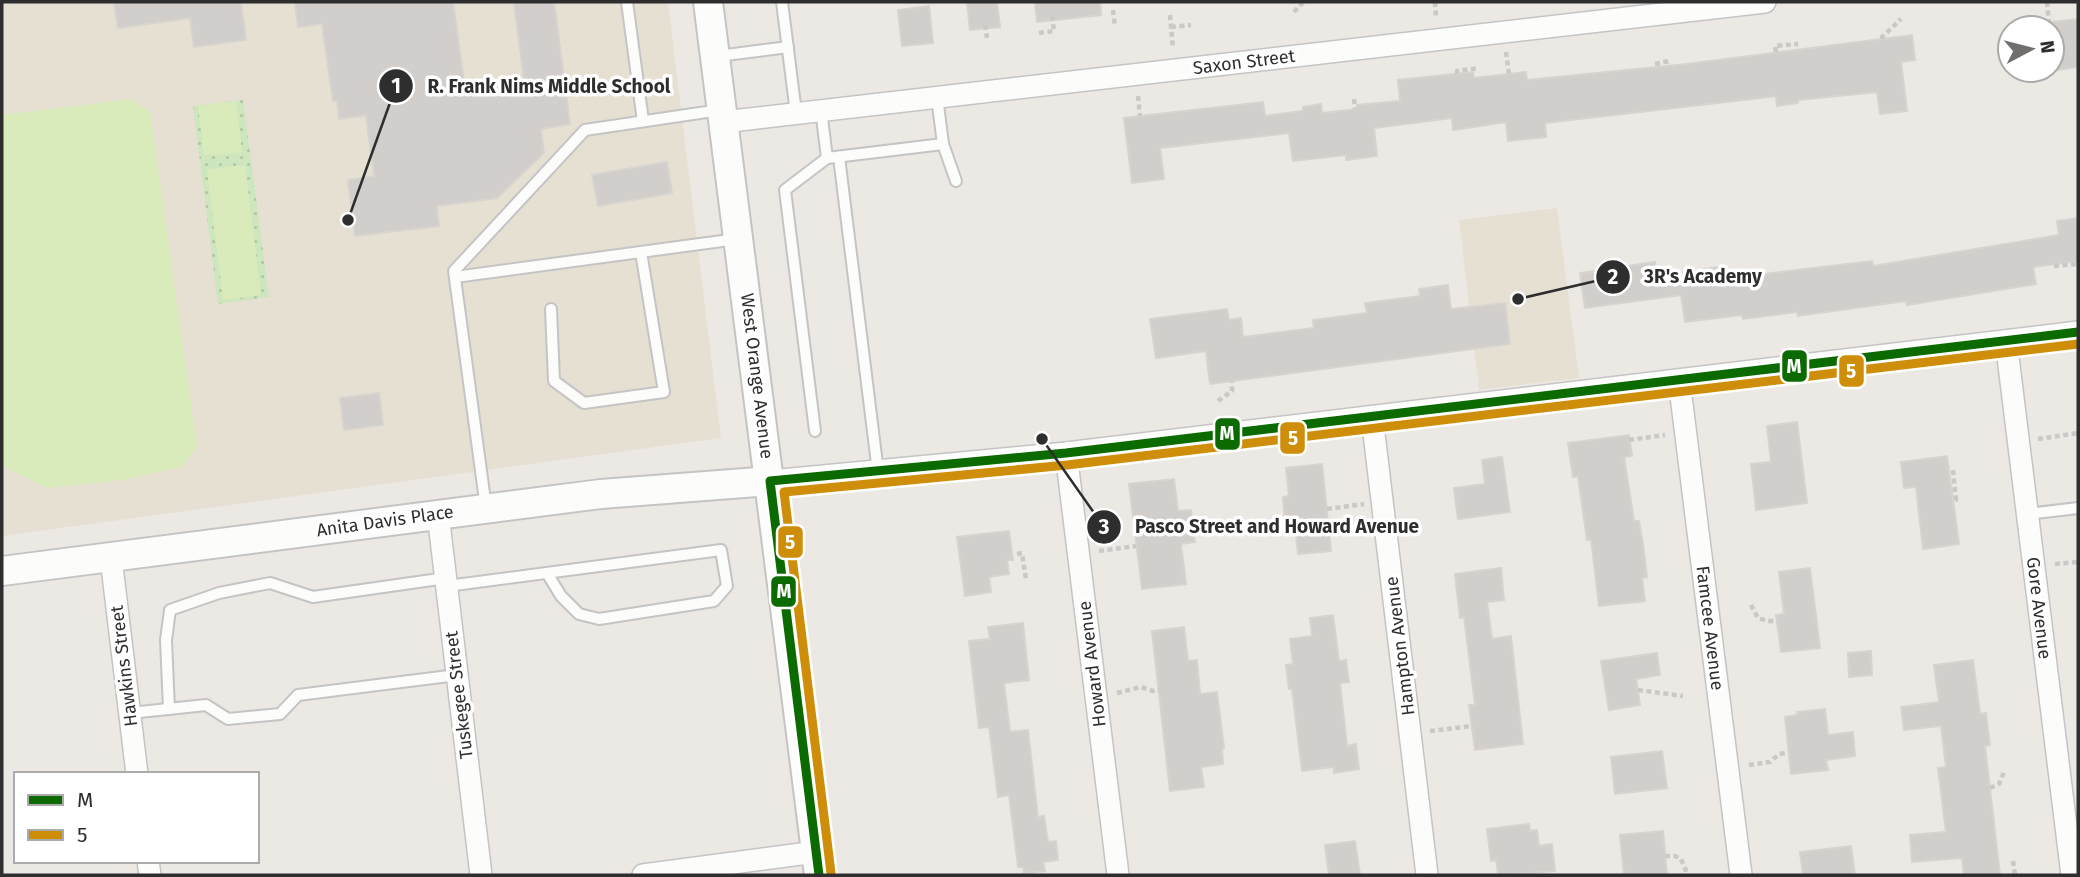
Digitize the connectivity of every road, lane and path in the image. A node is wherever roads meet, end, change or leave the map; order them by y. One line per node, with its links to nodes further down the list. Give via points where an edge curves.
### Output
1 (627, 2): 39 (lane)
2 (708, 2): 25 (main road, West Orange Avenue)
3 (782, 2): 21 (lane)
4 (1303, 2): 8 (path)
5 (1435, 2): 11 (path)
6 (1765, 2): 32 (street, Saxon Street)
7 (1113, 10): 15 (path)
8 (1294, 12)
9 (1170, 15): 16 (path)
10 (1052, 17): 17 (path, via 1054,31)
11 (1436, 18)
12 (1901, 19): 19 (path)
13 (985, 25): 18 (path)
14 (1191, 25): 16 (path)
15 (1115, 27)
16 (1171, 27): 22 (path)
17 (1040, 33)
18 (987, 38)
19 (1882, 39)
20 (1798, 44): 24 (path, via 1775,46)
21 (788, 47): 25 (lane); 36 (lane)
22 (1173, 48)
23 (1506, 52): 30 (path)
24 (1776, 52)
25 (715, 57): 37 (main road, West Orange Avenue)
26 (1655, 64): 27 (path)
27 (1669, 64)
28 (1479, 68): 29 (path)
29 (1457, 74)
30 (1509, 74)
31 (1137, 93): 38 (path)
32 (937, 97): 34 (street, Saxon Street); 40 (lane)
33 (1354, 99): 35 (path)
34 (821, 110): 36 (street, Saxon Street); 41 (lane)
35 (1355, 110)
36 (796, 113): 37 (street, Saxon Street)
37 (722, 116): 39 (lane); 43 (main road, West Orange Avenue)
38 (1140, 116)
39 (643, 121): 47 (lane, via 585,130 454,271)
40 (943, 144): 41 (lane); 42 (lane)
41 (833, 158): 55 (lane, via 785,190); 62 (lane)
42 (956, 181)
43 (739, 239): 44 (lane); 63 (main road, West Orange Avenue)
44 (640, 252): 47 (lane); 48 (lane, via 664,392 584,403 554,381)
45 (2076, 261): 46 (path)
46 (2054, 266)
47 (455, 276): 66 (lane)
48 (551, 309)
49 (2078, 332): 50 (street)
50 (2006, 341): 51 (street); 59 (street, Gore Avenue)
51 (1679, 380): 54 (street); 93 (street, Famcee Avenue)
52 (1232, 381): 53 (path, via 1232,391)
53 (1218, 401)
54 (1372, 417): 60 (street); 65 (street, Hampton Avenue)
55 (815, 431)
56 (2078, 433): 59 (path)
57 (1669, 435): 58 (path)
58 (1629, 440)
59 (2018, 442): 70 (street, Gore Avenue)
60 (1066, 453): 62 (street); 86 (street, Howard Avenue)
61 (1952, 470): 64 (path)
62 (878, 472): 63 (street)
63 (770, 481): 66 (main road, Anita Davis Place); 99 (main road, West Orange Avenue)
64 (1953, 500)
65 (1382, 502): 68 (path); 103 (street, Hampton Avenue)
66 (486, 508): 69 (main road, Anita Davis Place)
67 (2078, 508): 70 (lane)
68 (1327, 509)
69 (438, 514): 74 (main road, Anita Davis Place); 80 (street, Tuskegee Street)
70 (2027, 514): 107 (street, Gore Avenue)
71 (1136, 546): 72 (path)
72 (1096, 551)
73 (1017, 554): 79 (path, via 1022,553)
74 (111, 558): 77 (main road, Anita Davis Place); 89 (street, Hawkins Street)
75 (2078, 562): 76 (path)
76 (2056, 564)
77 (2, 571)
78 (547, 573): 78 (lane, via 579,614 599,619 713,601 727,586 721,550); 80 (lane)
79 (1026, 579)
80 (446, 582): 83 (street, Tuskegee Street); 88 (lane, via 313,597 270,583 219,593 170,610 166,639)
81 (1751, 604): 82 (path, via 1759,618)
82 (1777, 621)
83 (457, 675): 88 (lane, via 298,695 280,714 228,719 206,705); 100 (street, Tuskegee Street)
84 (1159, 690): 86 (path, via 1141,687)
85 (1638, 690): 87 (path)
86 (1096, 695): 102 (street, Howard Avenue)
87 (1683, 696)
88 (169, 709): 89 (lane)
89 (130, 713): 95 (street, Hawkins Street)
90 (1472, 726): 91 (path)
91 (1429, 732)
92 (1786, 755): 93 (path)
93 (1728, 768): 105 (street, Famcee Avenue)
94 (2005, 770): 96 (path, via 1999,784)
95 (137, 772)
96 (1990, 788)
97 (1665, 856): 104 (path, via 1681,859)
98 (2013, 861): 106 (path)
99 (818, 863): 101 (street)
100 (481, 875)
101 (643, 875)
102 (1118, 875)
103 (1427, 875)
104 (1688, 875)
105 (1741, 875)
106 (2015, 875)
107 (2072, 875)

